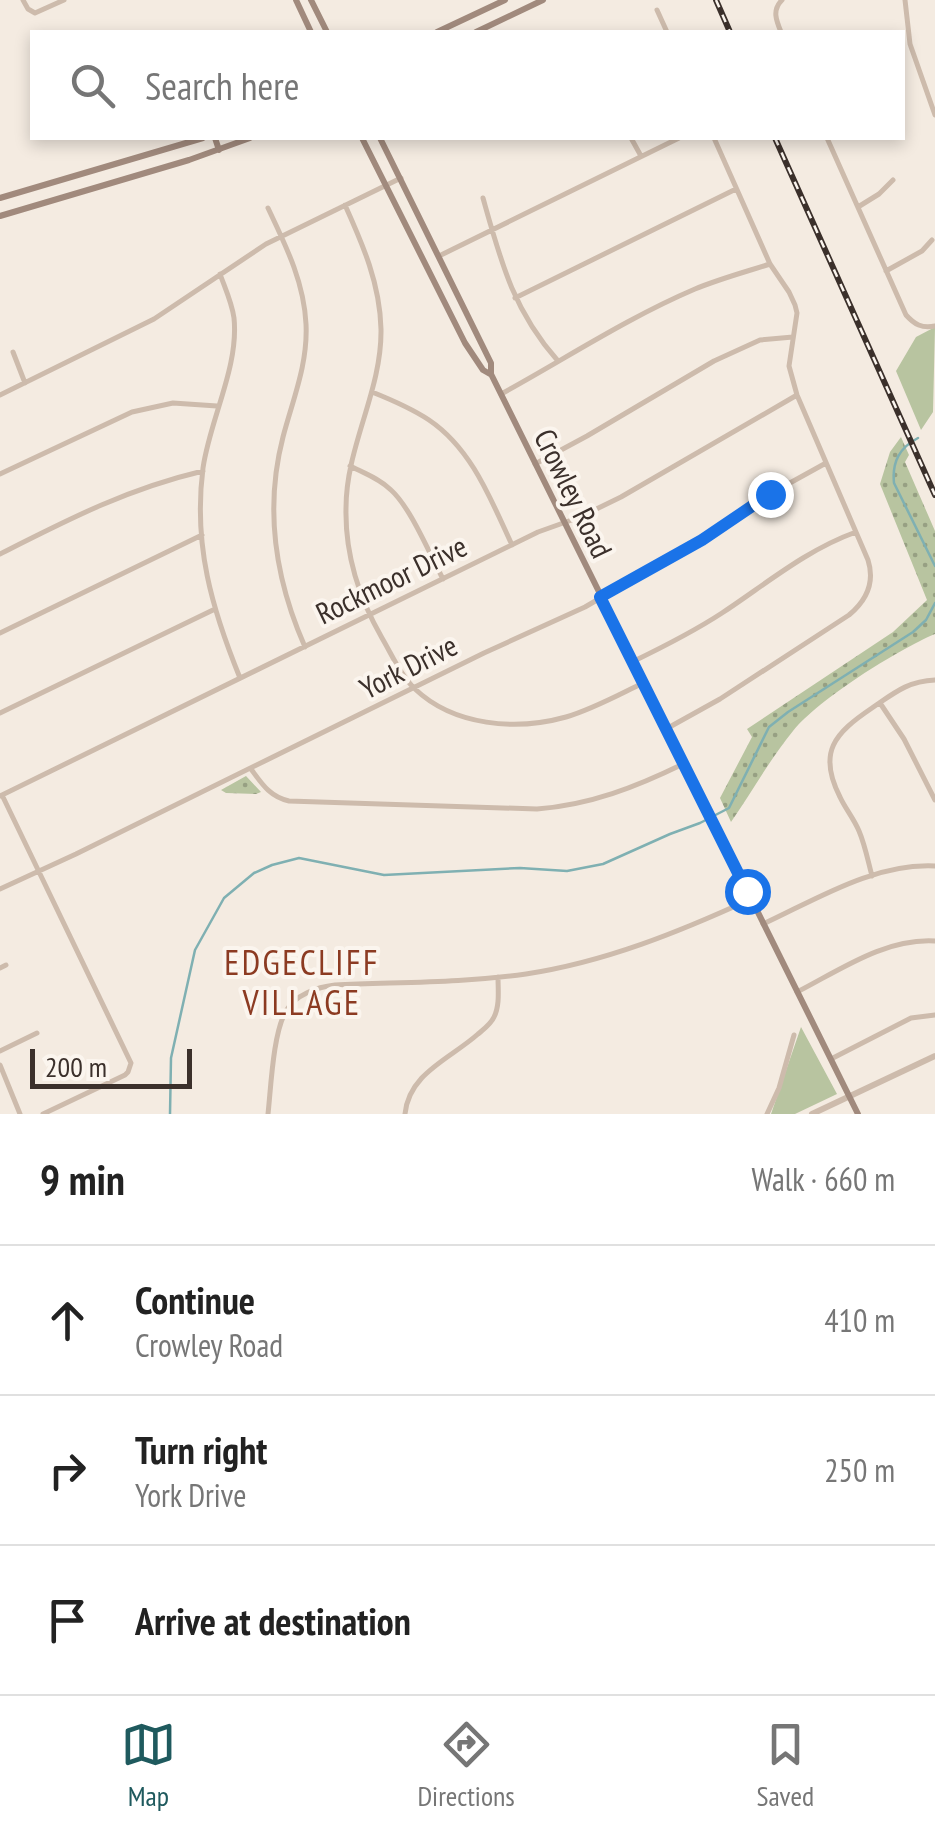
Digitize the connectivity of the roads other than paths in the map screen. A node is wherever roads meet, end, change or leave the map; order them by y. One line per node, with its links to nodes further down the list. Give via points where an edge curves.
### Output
1 (24, 0): 2 (street, via 35,13)
2 (64, 0)
3 (296, 0): 11 (main road)
4 (311, 0): 12 (main road)
5 (506, 0): 10 (main road)
6 (543, 0): 15 (main road)
7 (782, 0): 17 (street, via 775,10)
8 (905, 0): 18 (street, via 910,44)
9 (657, 10): 16 (street)
10 (462, 21): 13 (main road); 14 (main road)
11 (311, 30)
12 (327, 30)
13 (442, 30)
14 (464, 30)
15 (480, 30)
16 (666, 30)
17 (780, 30)
18 (935, 115)
19 (196, 140): 34 (main road)
20 (216, 140): 28 (main road)
21 (245, 140): 28 (main road)
22 (363, 140): 32 (main road, Crowley Road)
23 (381, 140): 30 (main road, Crowley Road)
24 (633, 140): 29 (street)
25 (675, 140): 29 (street)
26 (715, 140): 33 (street)
27 (829, 140): 37 (street)
28 (219, 150): 39 (main road)
29 (641, 156): 40 (street)
30 (400, 178): 32 (street); 43 (main road, Crowley Road)
31 (893, 180): 37 (street)
32 (386, 185): 36 (street); 52 (main road, Crowley Road, via 466,343)
33 (736, 188): 44 (street); 47 (street)
34 (0, 198)
35 (483, 198): 40 (street)
36 (345, 205): 41 (street); 54 (street, via 377,292 381,332)
37 (858, 207): 45 (street)
38 (268, 208): 41 (street)
39 (0, 216)
40 (492, 230): 43 (street); 47 (street)
41 (281, 236): 46 (street); 74 (street, via 300,282 306,356 278,460 272,519 281,582)
42 (932, 240): 45 (street)
43 (440, 256): 52 (main road, Crowley Road)
44 (770, 264): 49 (street, via 795,305); 51 (street, via 695,290)
45 (886, 271): 48 (street, via 906,315)
46 (220, 274): 53 (street, via 154,319); 58 (street, via 235,334)
47 (515, 298): 51 (street)
48 (933, 326)
49 (793, 337): 56 (street, via 789,366); 60 (street, via 760,340 714,360)
50 (14, 352): 53 (street)
51 (558, 361): 55 (street)
52 (491, 374): 55 (main road, Crowley Road)
53 (25, 383): 57 (street)
54 (372, 392): 61 (street); 67 (street, via 430,420 461,450)
55 (501, 394): 60 (main road, Crowley Road)
56 (797, 395): 59 (street); 64 (street, Rockmoor Drive, via 621,497)
57 (0, 396)
58 (218, 406): 62 (street); 63 (street, via 172,403 132,412)
59 (826, 463): 65 (street); 70 (street, York Drive)
60 (534, 464): 64 (main road, Crowley Road)
61 (350, 466): 69 (street, via 393,491); 72 (street, via 348,552)
62 (203, 471): 66 (street); 68 (street, via 122,494)
63 (0, 474)
64 (563, 522): 67 (street, Rockmoor Drive); 70 (main road, Crowley Road)
65 (856, 532): 75 (street, via 830,541 697,629); 82 (street, via 872,574 856,609)
66 (202, 535): 71 (street); 73 (street)
67 (512, 544): 69 (street, Rockmoor Drive)
68 (0, 554)
69 (444, 579): 72 (street, Rockmoor Drive)
70 (600, 597): 75 (main road, Crowley Road); 79 (street, York Drive)
71 (214, 610): 76 (street); 81 (street)
72 (370, 615): 74 (street, Rockmoor Drive); 79 (street)
73 (0, 633)
74 (305, 647): 76 (street, Rockmoor Drive)
75 (632, 662): 78 (main road, Crowley Road)
76 (240, 678): 85 (street, Rockmoor Drive)
77 (935, 680): 80 (street, via 910,683)
78 (642, 683): 79 (street, via 579,712 518,724 459,715); 82 (main road, Crowley Road)
79 (414, 688): 84 (street, York Drive)
80 (880, 703): 86 (street); 89 (street, via 850,723 830,753 831,775)
81 (0, 714)
82 (666, 730): 83 (main road, Crowley Road)
83 (683, 764): 84 (street, via 608,797 537,809 289,801 276,798); 91 (main road, Crowley Road)
84 (251, 769): 88 (street, York Drive)
85 (1, 795): 88 (street)
86 (935, 800)
87 (935, 866): 89 (street)
88 (38, 872): 90 (street, York Drive); 105 (street, via 131,1067)
89 (872, 876): 92 (street)
90 (0, 890)
91 (751, 899): 92 (main road, Crowley Road); 94 (street, via 620,952)
92 (763, 924): 95 (main road, Crowley Road)
93 (935, 941): 95 (street, via 893,945)
94 (498, 977): 106 (street, via 334,985 305,994 285,1013); 107 (street, via 490,1023 416,1081)
95 (797, 992): 101 (main road, Crowley Road)
96 (935, 1014): 101 (street, via 912,1018)
97 (37, 1033): 99 (street)
98 (794, 1035): 108 (street)
99 (0, 1051)
100 (935, 1056): 103 (street)
101 (831, 1058): 103 (main road, Crowley Road)
102 (0, 1065): 104 (street)
103 (850, 1096): 109 (street); 110 (main road, Crowley Road)
104 (20, 1114)
105 (43, 1114)
106 (268, 1114)
107 (404, 1114)
108 (767, 1114)
109 (812, 1114)
110 (858, 1114)

